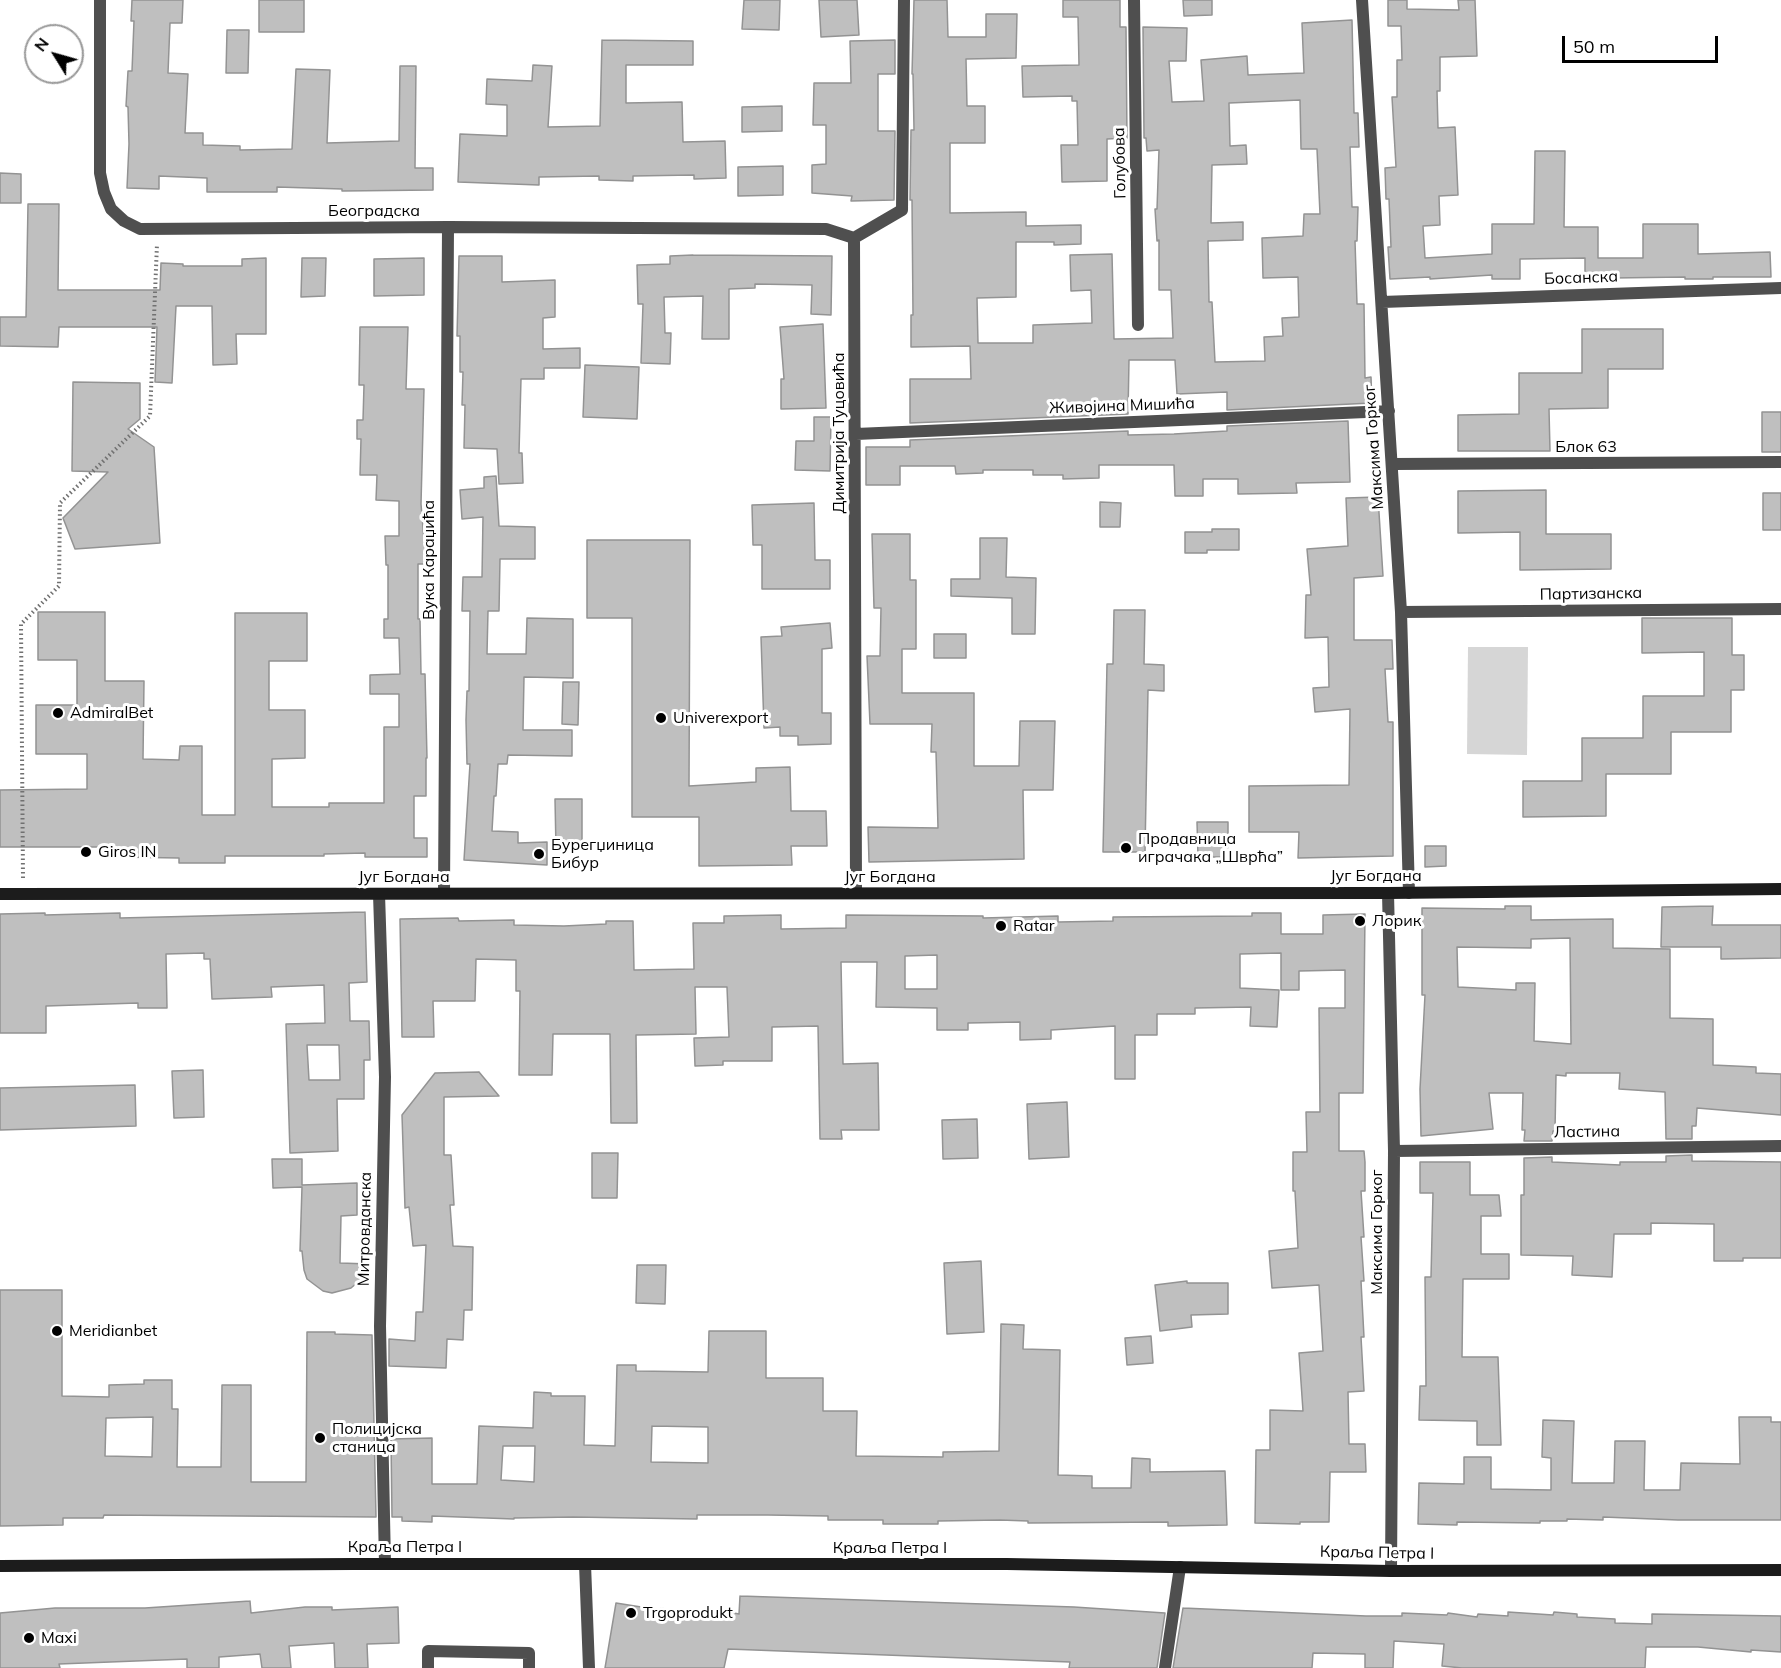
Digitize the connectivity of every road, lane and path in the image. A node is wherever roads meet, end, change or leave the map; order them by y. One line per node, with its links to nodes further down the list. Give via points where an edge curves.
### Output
1 (100, 0): 6 (street, Београдска, via 100,172 104,192 111,209 124,221 140,229)
2 (904, 0): 7 (street, via 902,210)
3 (1134, 0): 10 (street, Голубова)
4 (1362, 0): 9 (street, Максима Горког)
5 (448, 227): 6 (street, Београдска); 7 (street, Београдска, via 826,229); 18 (street, Вука Караџића)
6 (158, 229): 23 (path, via 150,416 60,502 59,586 21,624)
7 (854, 238): 12 (street, Димитрија Туцовића)
8 (1781, 288): 9 (street, Босанска)
9 (1382, 302): 11 (street, Максима Горког)
10 (1138, 325)
11 (1389, 411): 12 (street, Живојина Мишића); 14 (street, Максима Горког)
12 (856, 434): 19 (street, Димитрија Туцовића)
13 (1781, 462): 14 (street, Блок 63)
14 (1392, 464): 16 (street, Максима Горког)
15 (1781, 609): 16 (street, Партизанска)
16 (1401, 612): 21 (street, Максима Горког)
17 (1781, 889): 21 (street, Југ Богдана)
18 (444, 893): 19 (street, Југ Богдана); 24 (street, Југ Богдана)
19 (856, 893): 20 (street, Југ Богдана)
20 (1388, 893): 21 (street, Југ Богдана); 26 (street, Максима Горког)
21 (1409, 893)
22 (0, 894): 23 (street, Југ Богдана)
23 (23, 894): 24 (street, Југ Богдана)
24 (379, 894): 27 (street, Митровданска, via 385,1077 380,1326)
25 (1781, 1146): 26 (street, Ластина)
26 (1394, 1151): 32 (street, Максима Горког)
27 (385, 1564): 28 (street, Краља Петра I); 29 (street, Краља Петра I)
28 (585, 1564): 30 (street, Краља Петра I); 35 (street)
29 (0, 1566)
30 (1180, 1567): 32 (street, Краља Петра I); 36 (street)
31 (1781, 1570): 32 (street, Краља Петра I)
32 (1391, 1571)
33 (428, 1668): 34 (street, via 428,1651 530,1653)
34 (529, 1668)
35 (589, 1668)
36 (1165, 1668)

